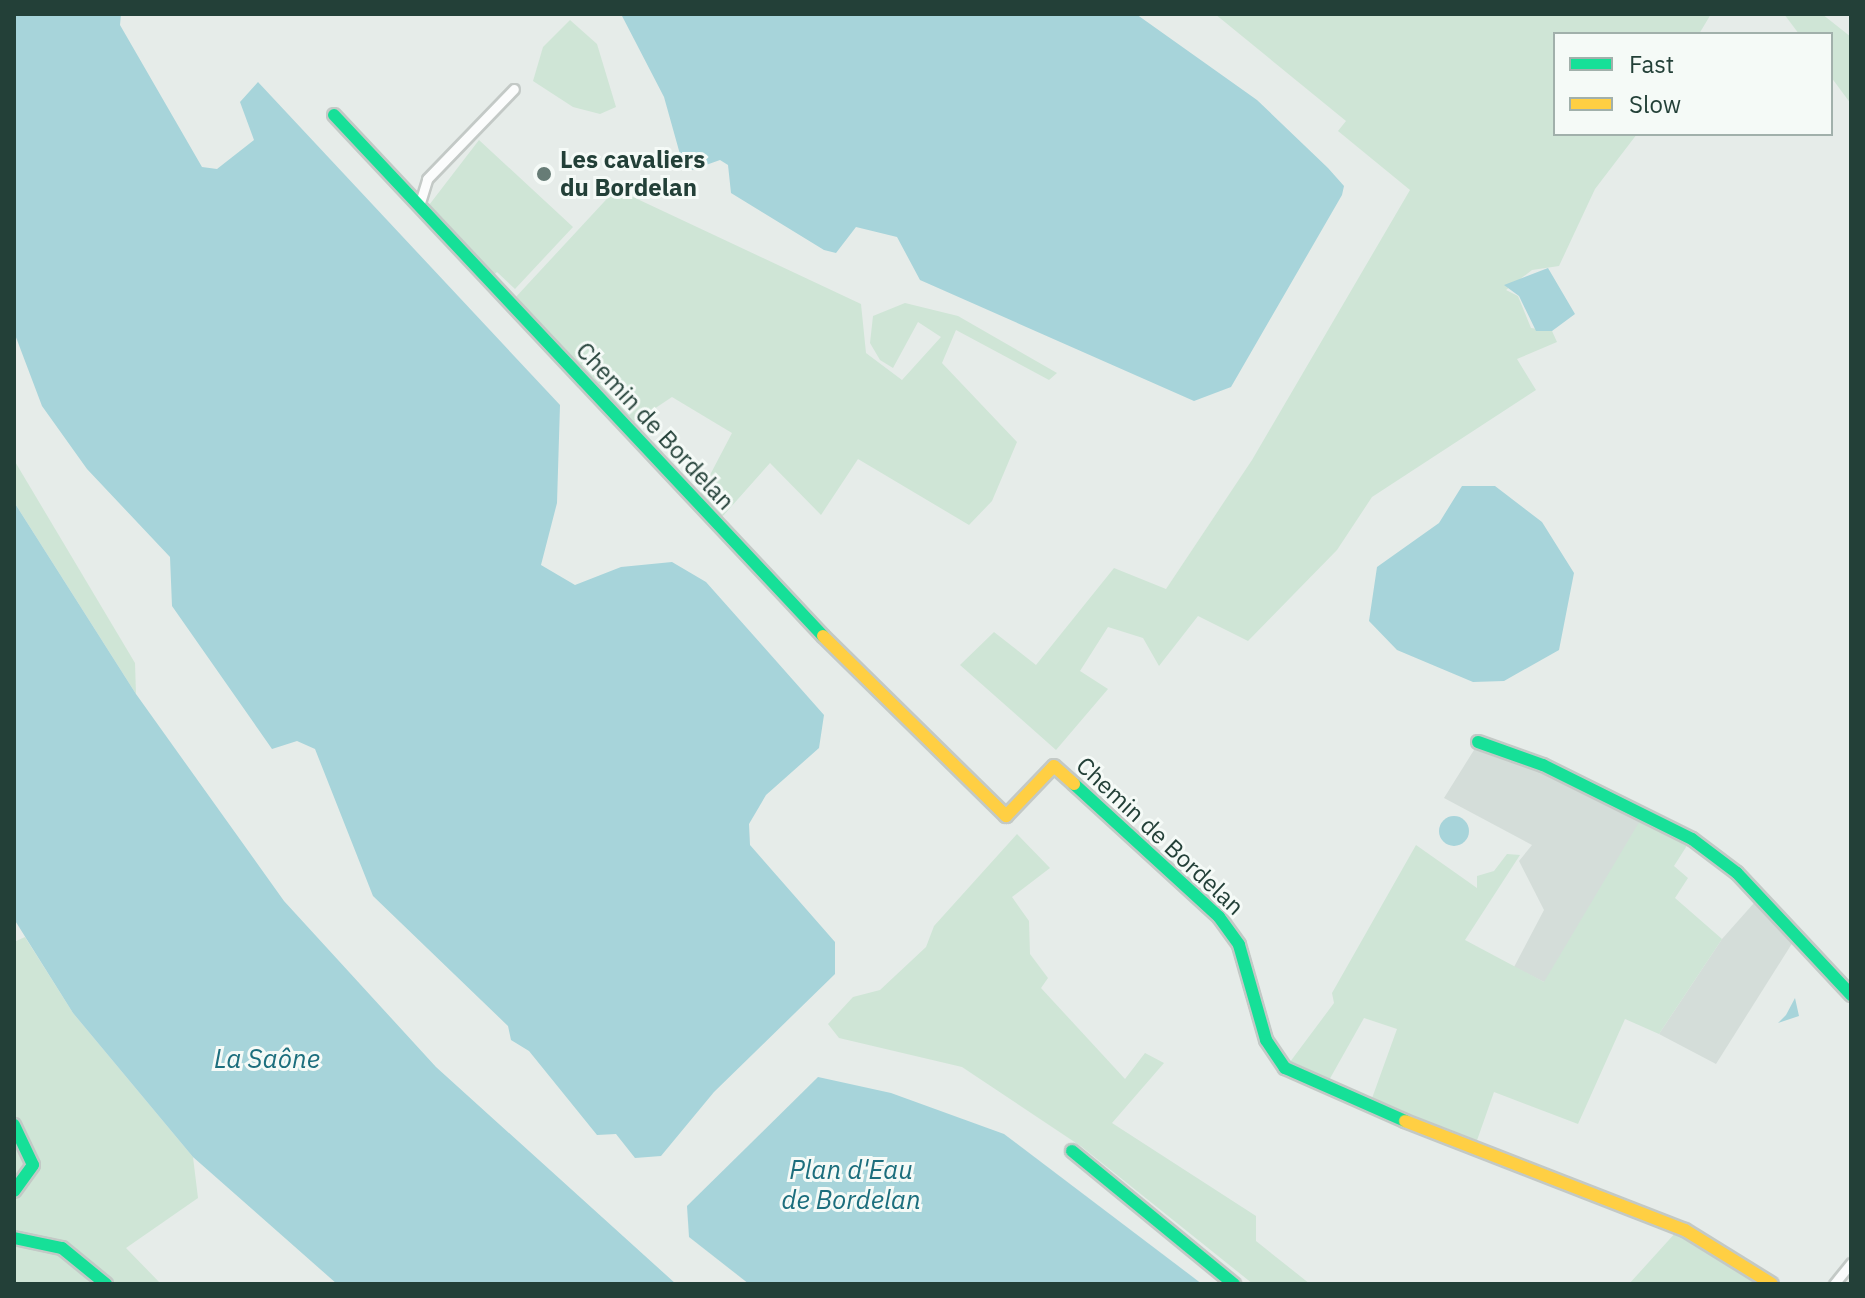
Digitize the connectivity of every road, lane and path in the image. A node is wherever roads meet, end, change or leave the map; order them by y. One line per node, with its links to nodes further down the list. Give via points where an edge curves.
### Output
1 (514, 89): 3 (street, via 427,179)
2 (334, 115): 3 (street, Chemin de Bordelan)
3 (419, 206): 13 (street, Chemin de Bordelan, via 878,694 1006,816 1054,766 1219,917 1239,945 1266,1040 1285,1068 1521,1171 1685,1230)
4 (1478, 742): 5 (street, via 1543,765 1692,839 1737,873)
5 (1851, 995)
6 (14, 1125): 8 (street, via 33,1165)
7 (1072, 1151): 12 (street)
8 (14, 1191)
9 (14, 1238): 11 (street, via 62,1248)
10 (1851, 1263): 14 (street)
11 (106, 1284)
12 (1234, 1284)
13 (1772, 1284)
14 (1834, 1284)

